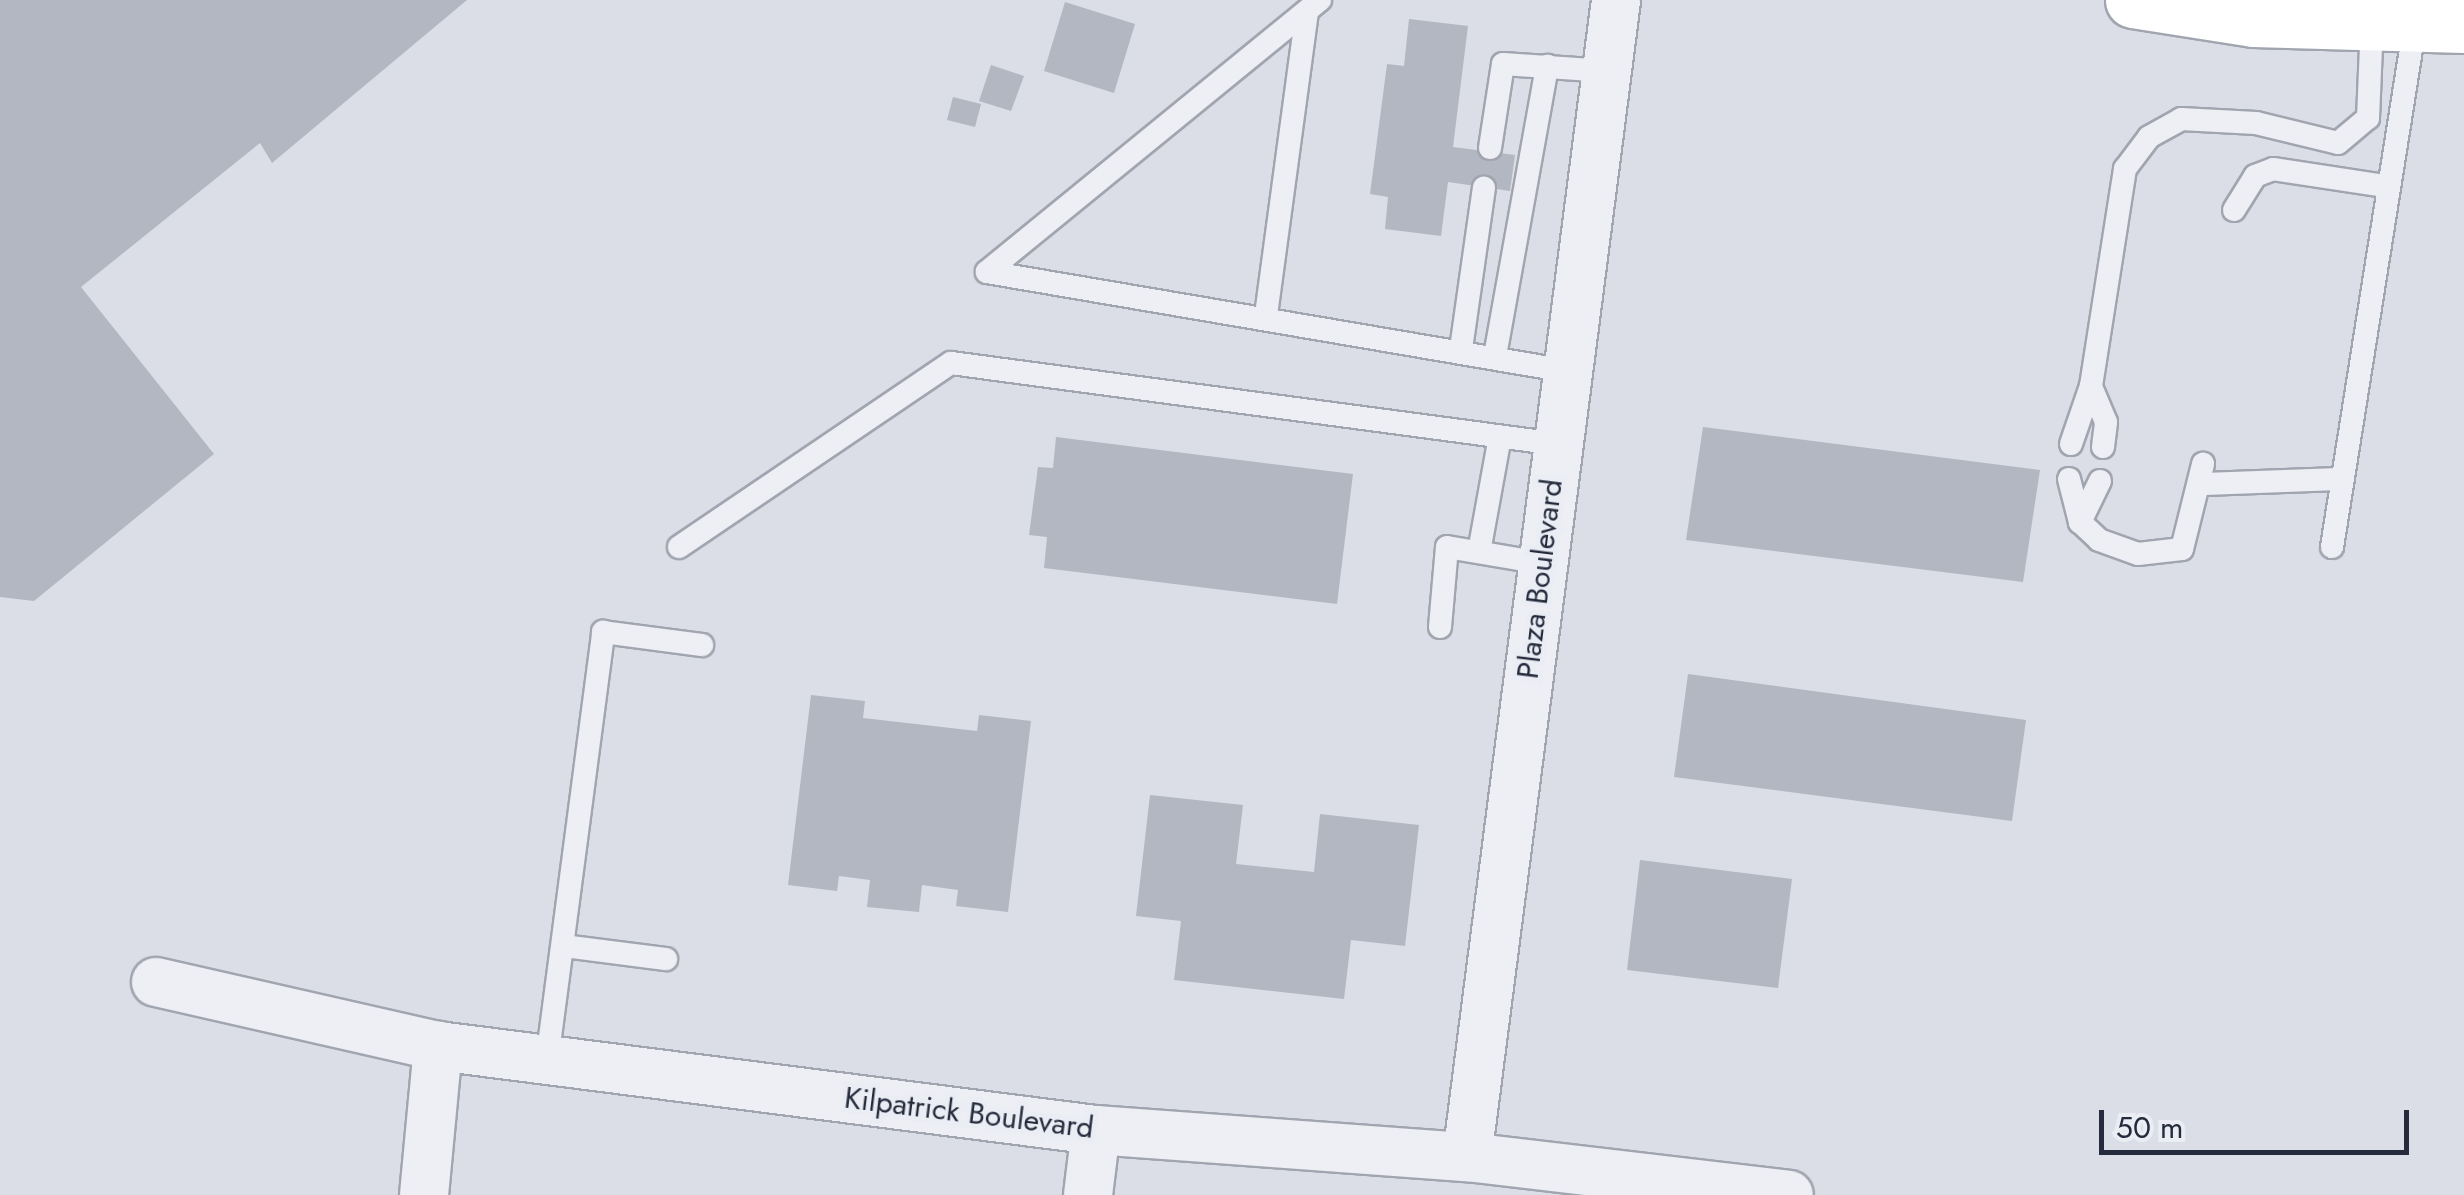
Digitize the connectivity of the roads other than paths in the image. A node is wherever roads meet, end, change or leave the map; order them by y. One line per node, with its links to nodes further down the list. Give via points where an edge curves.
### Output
1 (1616, 0): 7 (street, Plaza Boulevard)
2 (2133, 0): 4 (main road)
3 (1314, 6): 12 (lane); 12 (lane, via 987,272)
4 (2279, 10): 5 (main road)
5 (2417, 23): 9 (lane); 16 (lane, via 2368,118 2338,142 2256,123 2182,119 2149,138 2125,168)
6 (1547, 66): 7 (lane); 8 (lane, via 1503,64); 14 (lane)
7 (1607, 71): 15 (street, Plaza Boulevard)
8 (1490, 148)
9 (2386, 186): 11 (lane, via 2273,169 2255,176); 22 (lane)
10 (1484, 188): 13 (lane)
11 (2234, 210)
12 (1266, 316): 13 (lane)
13 (1461, 349): 14 (lane)
14 (1496, 356): 15 (lane)
15 (1567, 371): 18 (street, Plaza Boulevard)
16 (2091, 386): 19 (lane); 20 (lane, via 2106,422)
17 (1500, 437): 18 (lane); 25 (lane, via 951,363); 27 (lane)
18 (1558, 444): 28 (street, Plaza Boulevard)
19 (2072, 444)
20 (2103, 446)
21 (2069, 479): 24 (lane)
22 (2342, 479): 24 (lane, via 2202,474 2182,549 2138,554); 26 (lane)
23 (2100, 481): 24 (lane)
24 (2080, 522)
25 (679, 547)
26 (2332, 547)
27 (1479, 552): 28 (lane); 29 (lane, via 1447,547)
28 (1542, 563): 37 (street, Plaza Boulevard)
29 (1440, 626)
30 (702, 645): 31 (lane, via 603,632)
31 (564, 946): 32 (lane); 35 (lane)
32 (666, 959)
33 (156, 982): 34 (street, Kilpatrick Boulevard)
34 (438, 1046): 35 (street, Kilpatrick Boulevard); 38 (street)
35 (547, 1060): 36 (street, Kilpatrick Boulevard)
36 (1096, 1130): 37 (street, Kilpatrick Boulevard); 39 (street)
37 (1467, 1158): 40 (street, Kilpatrick Boulevard)
38 (424, 1195)
39 (1088, 1195)
40 (1789, 1195)

